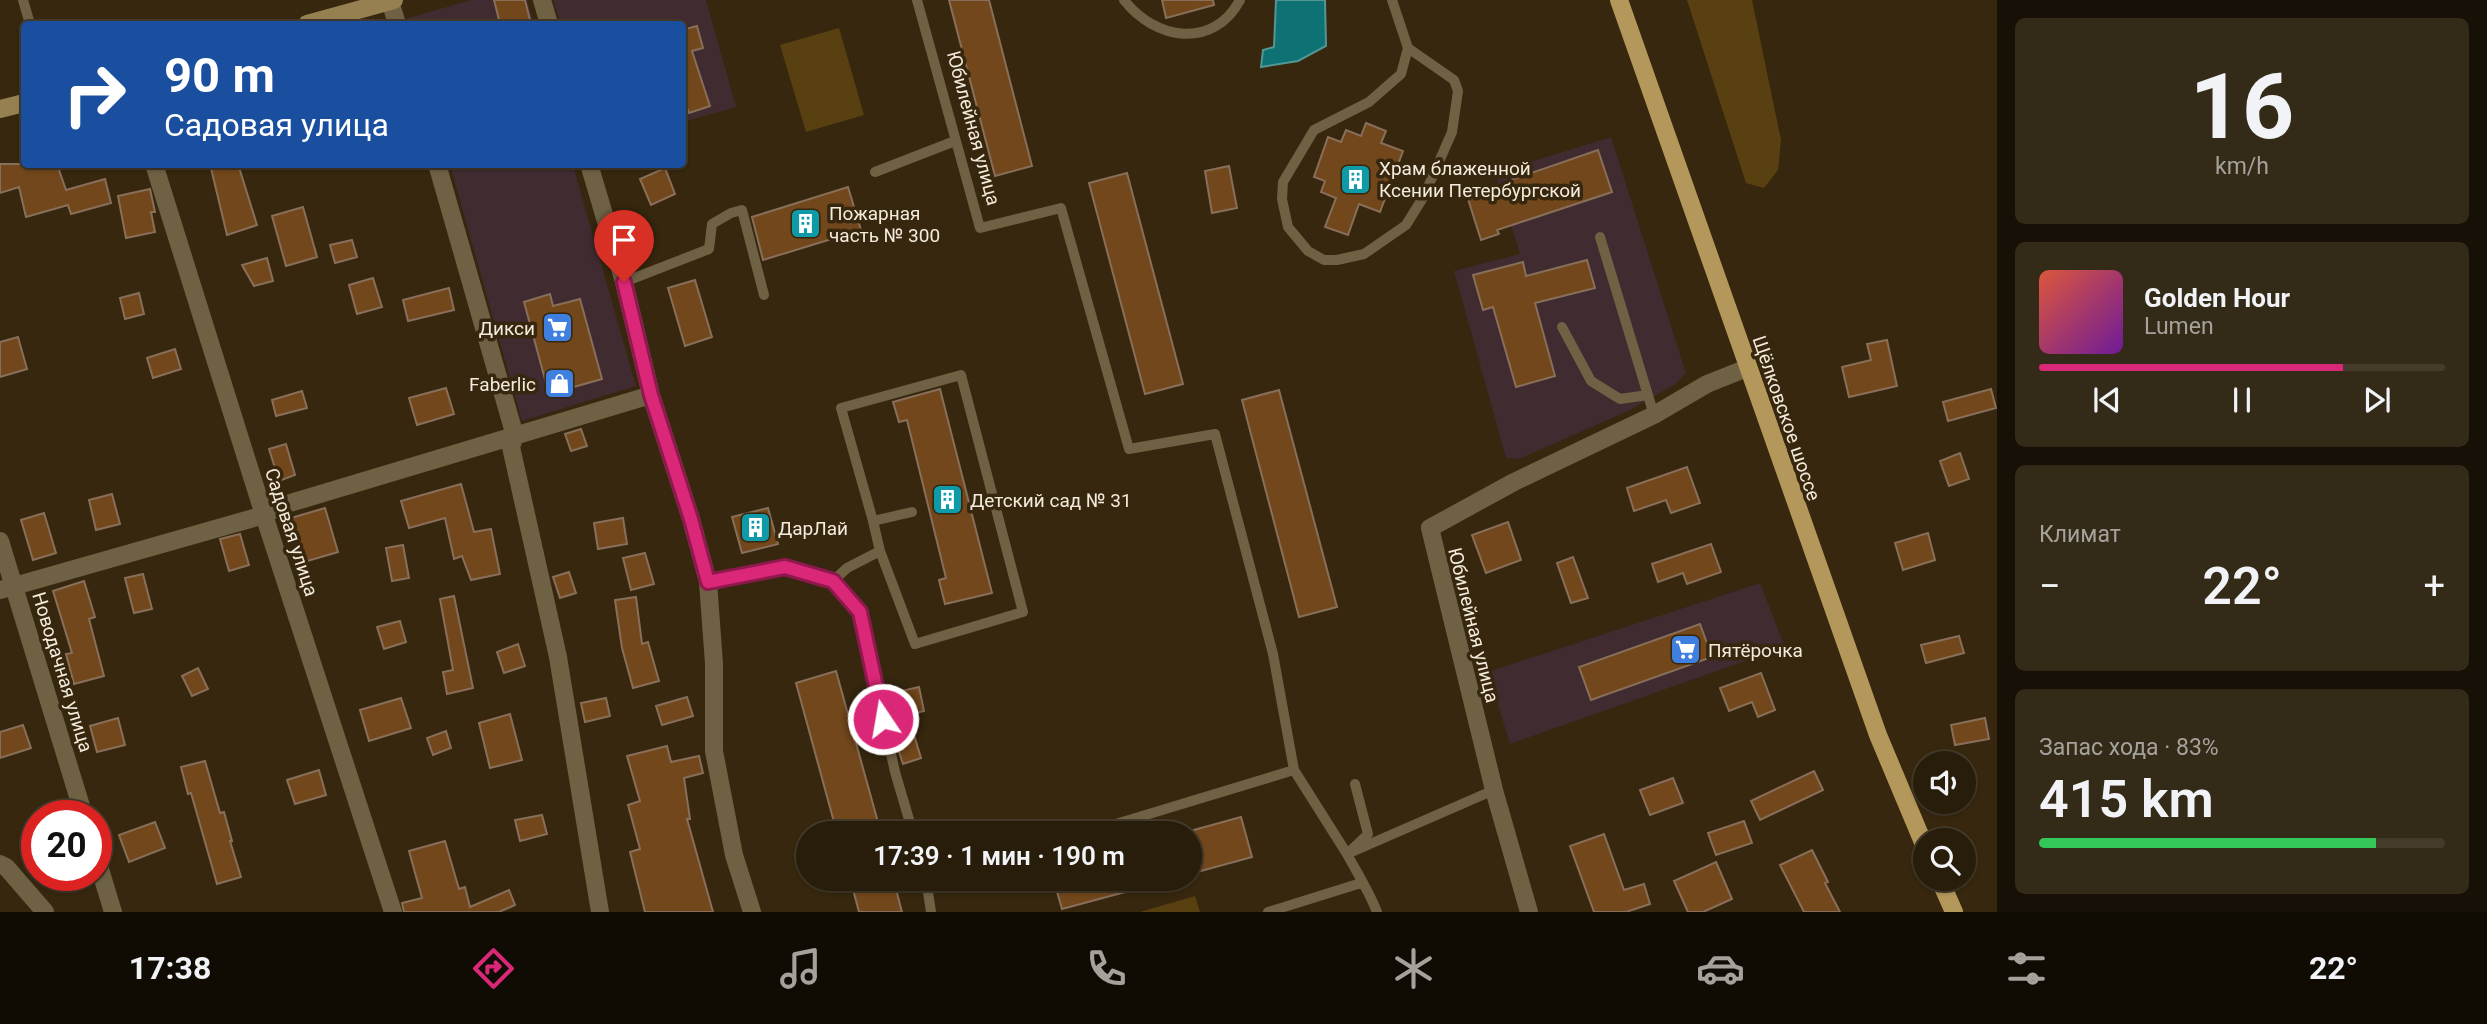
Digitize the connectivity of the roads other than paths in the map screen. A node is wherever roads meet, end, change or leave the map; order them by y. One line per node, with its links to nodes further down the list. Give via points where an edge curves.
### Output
1 (23, 0): 9 (lane)
2 (542, 0): 12 (street)
3 (917, 0): 16 (lane, Юбилейная улица)
4 (1124, 0): 5 (lane, via 1160,30 1192,35 1223,20)
5 (1240, 0)
6 (1392, 0): 13 (lane)
7 (1619, 0): 25 (main road, Щёлковское шоссе)
8 (392, 1): 10 (street); 11 (street)
9 (29, 21)
10 (318, 21)
11 (396, 21)
12 (548, 21)
13 (1408, 48): 13 (lane, via 1454,80 1458,91 1452,132 1406,225 1364,254 1324,260 1308,251 1288,227 1283,182 1314,130 1369,102 1388,86 1401,74)
14 (21, 104): 15 (street)
15 (0, 109)
16 (955, 141): 20 (lane); 38 (lane, Юбилейная улица, via 979,228 1061,208 1129,449 1215,434 1273,654)
17 (155, 168): 31 (street, Садовая улица)
18 (438, 168): 29 (street)
19 (590, 168): 22 (street)
20 (875, 173)
21 (1600, 237): 27 (lane)
22 (624, 282): 23 (lane, via 709,250 712,224 742,211); 26 (street)
23 (764, 295)
24 (1562, 327): 27 (lane, via 1591,381 1620,399)
25 (1747, 368): 28 (street, Юбилейная улица, via 1707,384); 44 (main road, Щёлковское шоссе, via 1878,735)
26 (651, 395): 29 (street); 36 (street)
27 (1648, 395): 28 (lane)
28 (1654, 415): 40 (street, Юбилейная улица, via 1430,528)
29 (515, 436): 31 (street, via 280,506); 54 (street, via 511,447 558,657)
30 (912, 512): 32 (lane)
31 (264, 515): 37 (street); 53 (street, Садовая улица)
32 (873, 521): 34 (lane); 34 (lane, via 841,408 961,375 1023,612 915,644)
33 (0, 541): 37 (street, Новодачная улица)
34 (880, 551): 35 (lane)
35 (833, 581): 36 (lane, via 785,567); 42 (lane, via 860,612)
36 (708, 582): 55 (street, via 714,751 734,855)
37 (7, 588): 41 (street, Новодачная улица)
38 (1294, 770): 43 (lane); 45 (lane)
39 (1355, 784): 45 (lane, via 1368,834)
40 (1494, 790): 45 (lane); 59 (street, Юбилейная улица)
41 (79, 800)
42 (909, 821)
43 (1126, 821)
44 (1917, 828)
45 (1347, 853): 47 (lane)
46 (3, 866): 51 (street)
47 (1362, 883): 57 (lane); 58 (lane)
48 (107, 891): 52 (street)
49 (928, 891): 56 (lane)
50 (1945, 891): 60 (main road)
51 (45, 912)
52 (113, 912)
53 (393, 912)
54 (600, 912)
55 (751, 912)
56 (931, 912)
57 (1268, 912)
58 (1377, 912)
59 (1529, 912)
60 (1954, 912)

